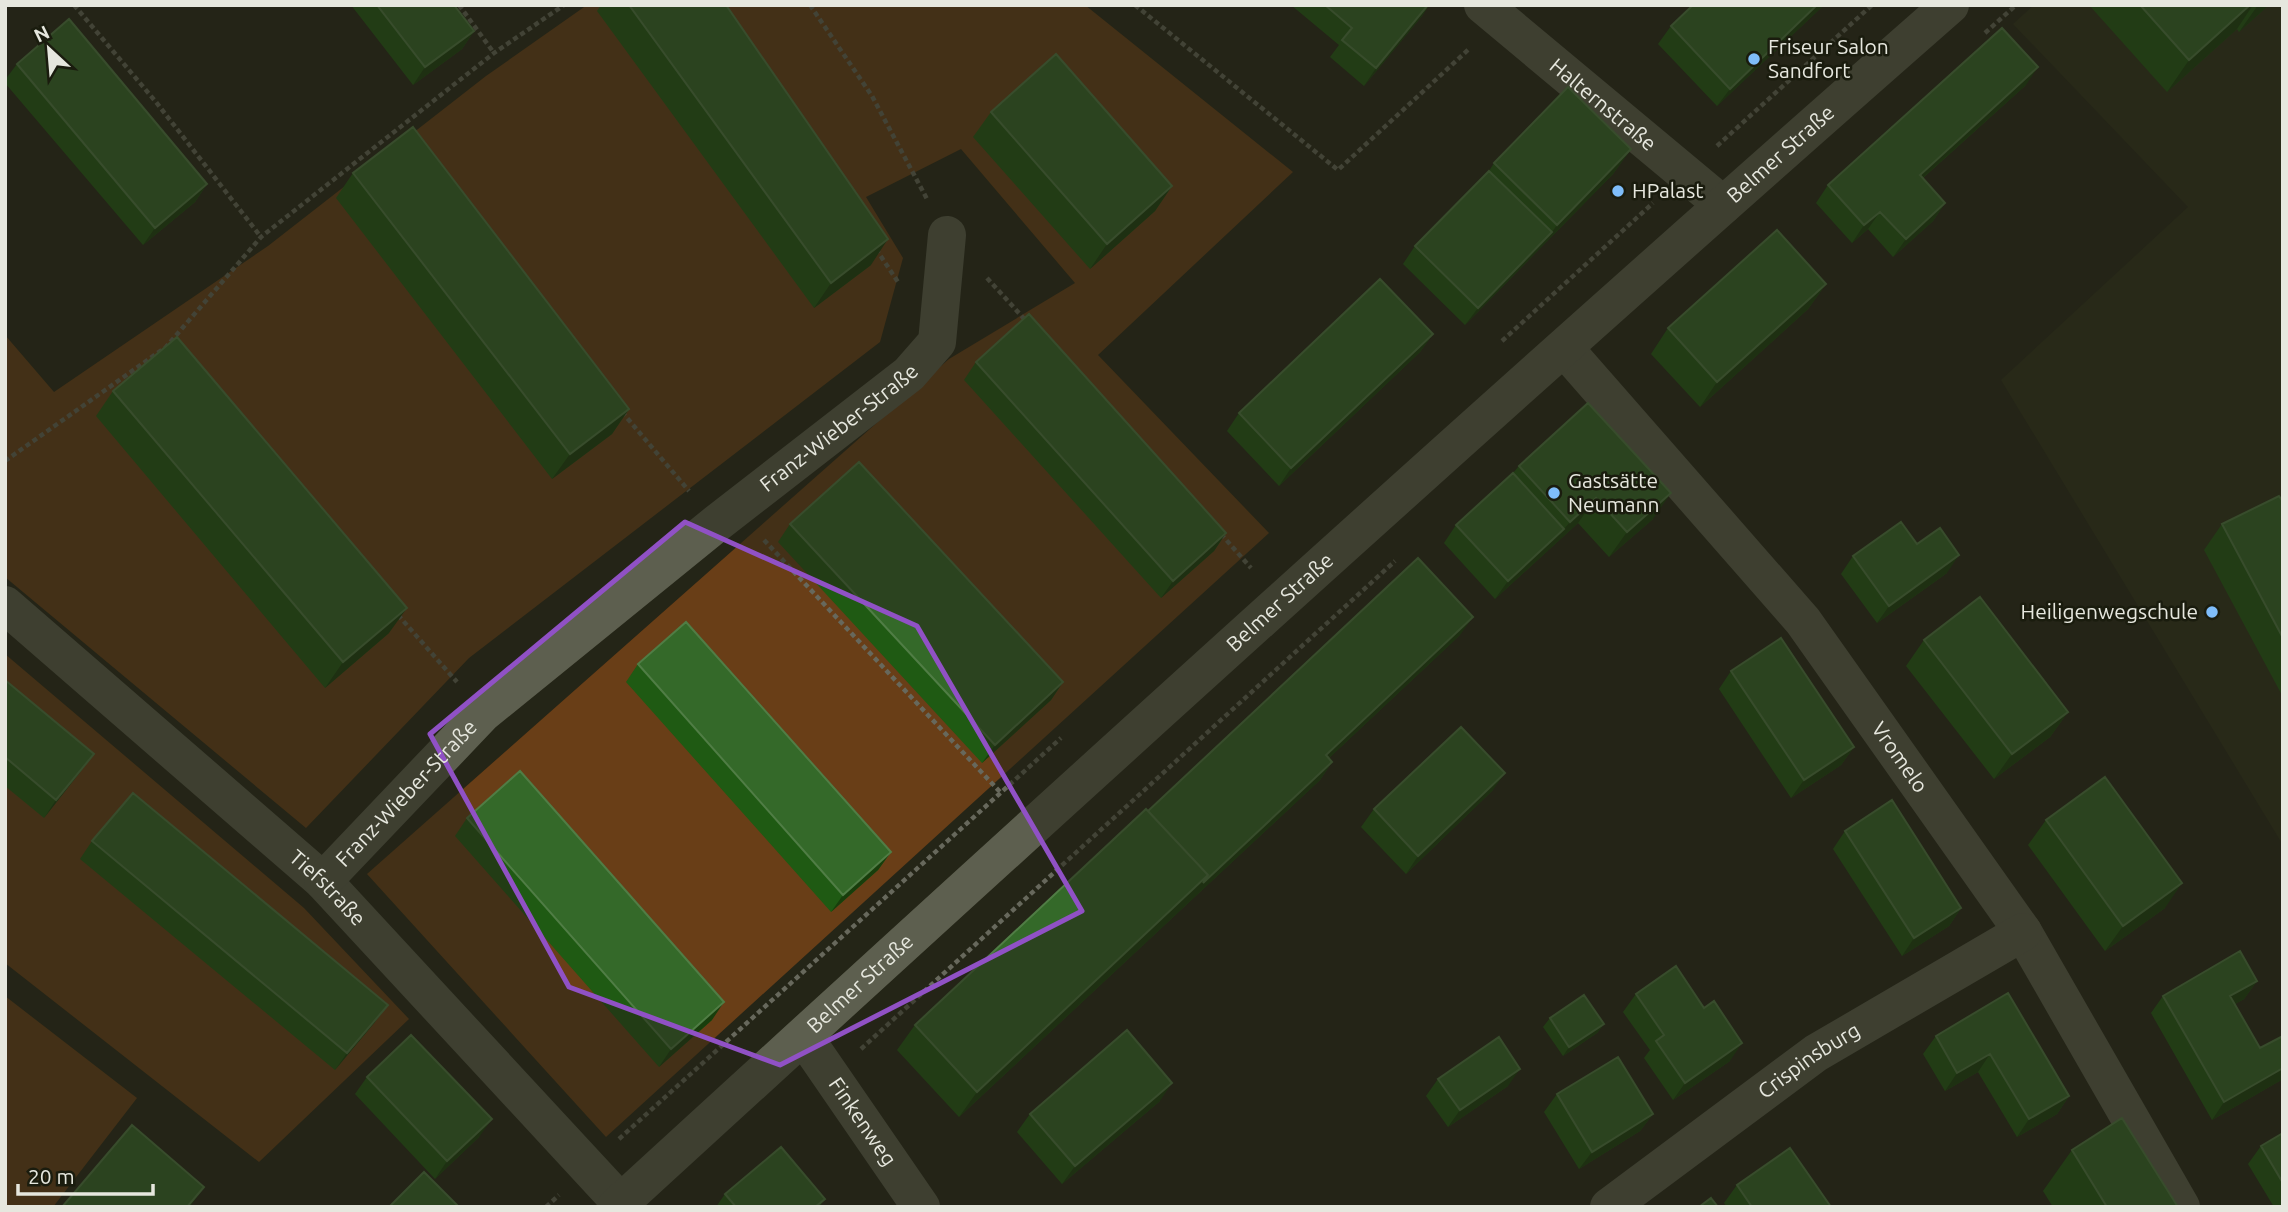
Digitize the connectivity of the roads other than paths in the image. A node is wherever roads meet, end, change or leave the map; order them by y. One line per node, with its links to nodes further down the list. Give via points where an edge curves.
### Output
1 (1950, 5): 3 (street, Belmer Straße)
2 (1492, 13): 3 (street, Halternstraße)
3 (1723, 205): 5 (street, Belmer Straße)
4 (947, 235): 7 (street, Franz-Wieber-Straße, via 937,342 909,374 483,713)
5 (1564, 348): 8 (street, Vromelo, via 1803,621); 9 (street, Belmer Straße)
6 (5, 605): 7 (street, Tiefstraße)
7 (323, 881): 10 (street, Tiefstraße)
8 (2023, 932): 12 (street, Crispinsburg, via 1816,1053); 13 (street, Vromelo)
9 (803, 1037): 10 (street, Belmer Straße); 11 (street, Finkenweg)
10 (618, 1205)
11 (921, 1207)
12 (1609, 1207)
13 (2180, 1207)

